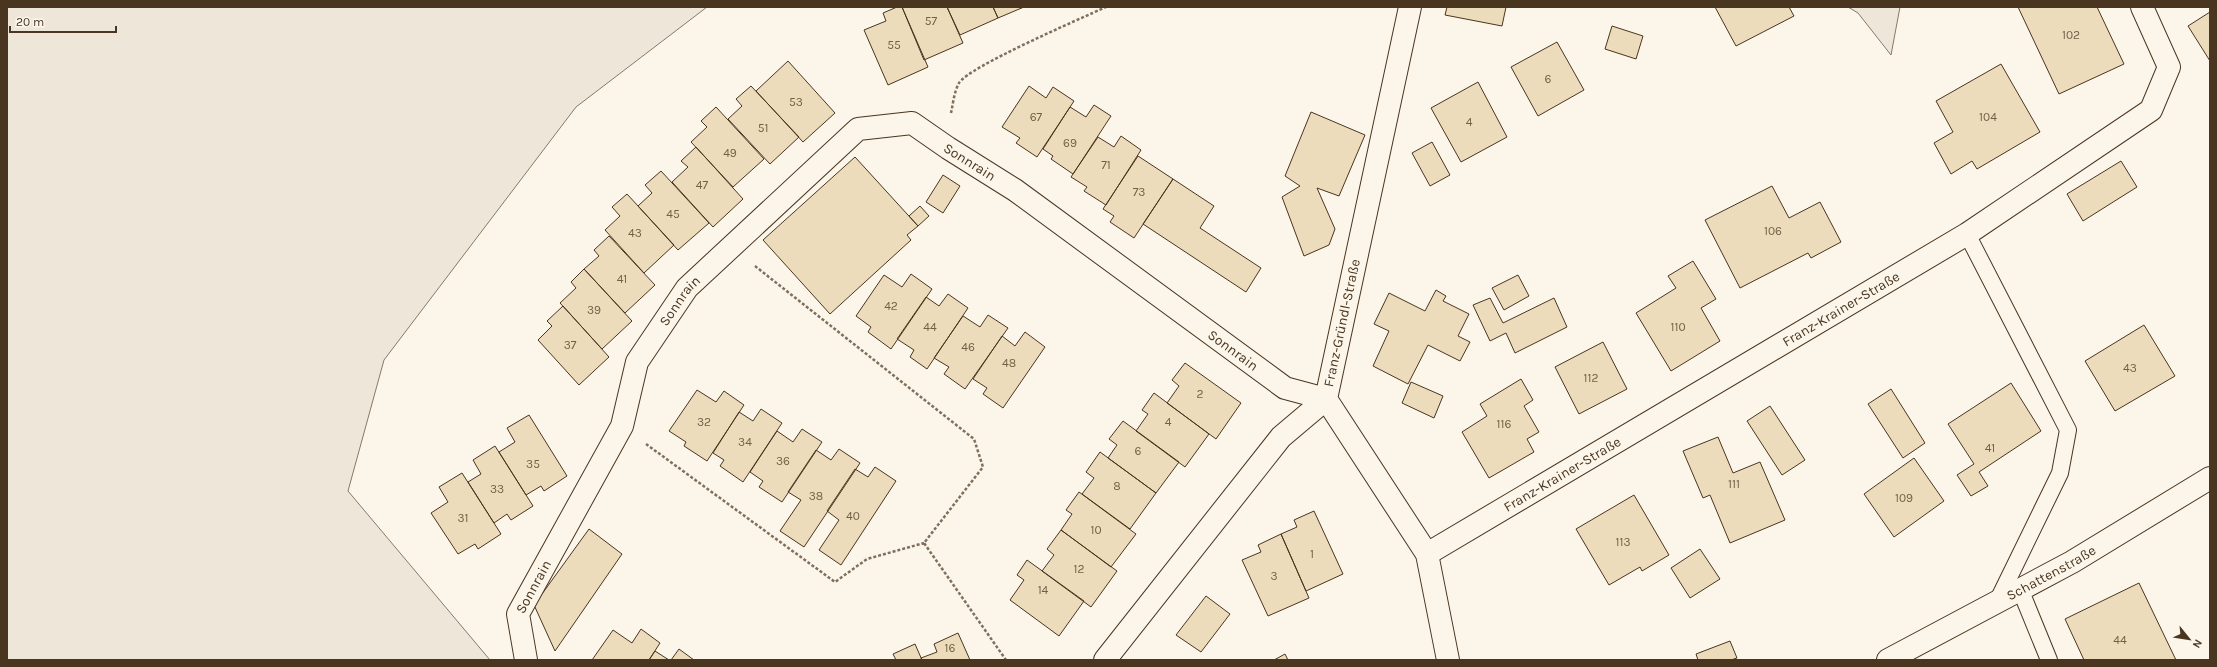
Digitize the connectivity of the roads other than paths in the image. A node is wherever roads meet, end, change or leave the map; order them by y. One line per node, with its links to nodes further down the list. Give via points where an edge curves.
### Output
1 (1410, 7): 4 (street, Franz-Gründl-Straße)
2 (2142, 7): 3 (street, Franz-Krainer-Straße, via 2169,67 2151,110)
3 (1967, 234): 6 (street, Franz-Krainer-Straße); 8 (lane, via 2068,430 2060,473)
4 (1326, 399): 6 (street, Franz-Gründl-Straße); 9 (street, Sonnrain, via 1285,388 1015,190 912,123 858,129 687,288 637,362 622,426 518,614); 10 (street, via 1281,437)
5 (2210, 478): 7 (street, Schattenstraße, via 2072,562)
6 (1427, 554): 11 (street, Franz-Gründl-Straße)
7 (2020, 589): 8 (street, Schattenstraße); 13 (lane)
8 (1998, 600): 12 (street, Schattenstraße)
9 (526, 660)
10 (1104, 660)
11 (1448, 660)
12 (1888, 660)
13 (2049, 660)

